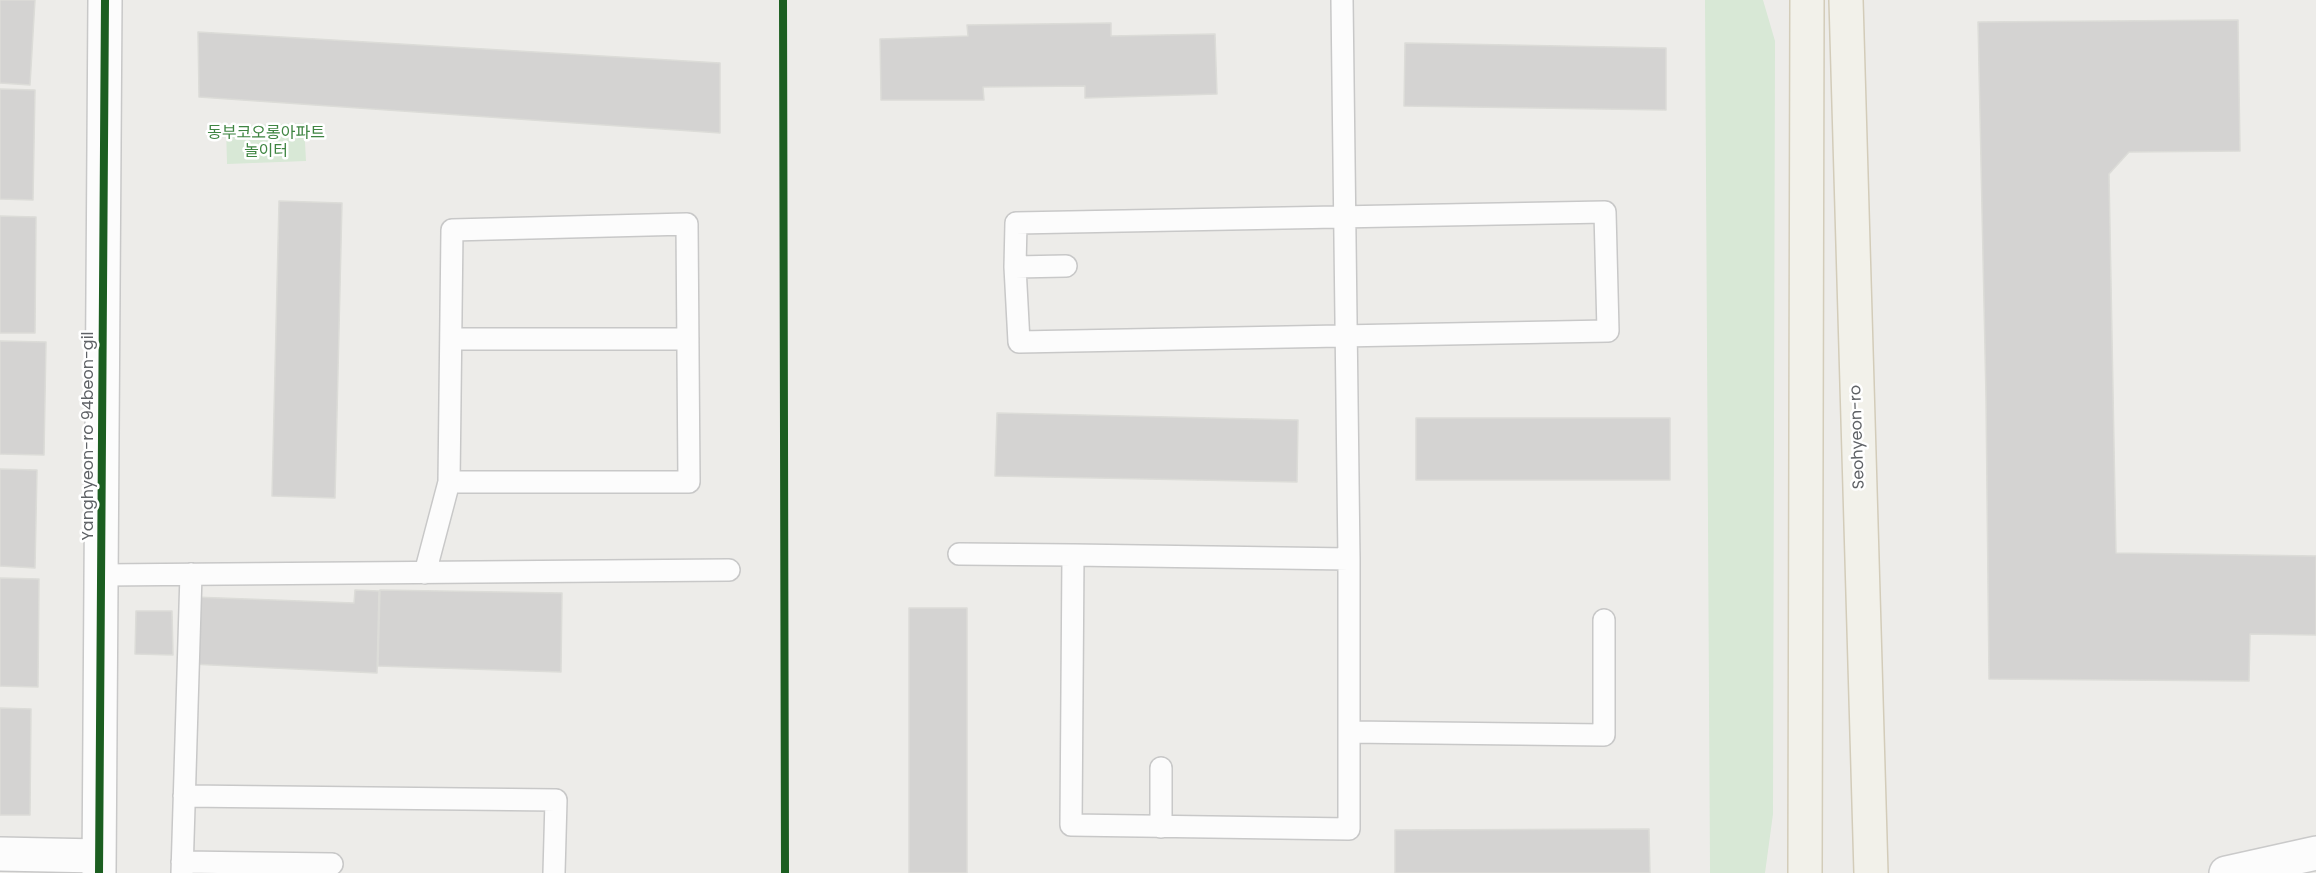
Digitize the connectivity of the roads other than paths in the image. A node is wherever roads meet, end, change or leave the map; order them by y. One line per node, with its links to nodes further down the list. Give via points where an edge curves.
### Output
1 (105, 0): 18 (street, Yanghyeon-ro 94beon-gil)
2 (1342, 0): 5 (lane)
3 (1807, 0): 30 (main road)
4 (1846, 0): 31 (main road, Seohyeon-ro)
5 (1345, 216): 7 (lane, via 1016,223); 8 (lane); 8 (lane, via 1605,212 1608,331)
6 (1066, 266): 7 (lane)
7 (1015, 267): 8 (lane, via 1019,342)
8 (1346, 335): 14 (lane)
9 (451, 339): 10 (lane); 10 (lane, via 452,230 687,224); 11 (lane)
10 (688, 339): 11 (lane, via 689,482)
11 (449, 482): 16 (lane)
12 (959, 554): 13 (lane)
13 (1074, 555): 14 (lane); 23 (lane, via 1071,825)
14 (1349, 559): 20 (lane)
15 (729, 570): 16 (lane)
16 (425, 573): 17 (lane)
17 (190, 574): 18 (lane); 22 (lane)
18 (101, 575): 26 (street, Yanghyeon-ro 94beon-gil)
19 (1604, 620): 20 (lane, via 1604,735)
20 (1349, 732): 23 (lane, via 1348,829)
21 (1161, 768): 23 (lane)
22 (184, 796): 28 (lane); 29 (lane, via 556,800)
23 (1161, 827)
24 (2316, 853): 32 (street)
25 (0, 854): 26 (street)
26 (99, 864)
27 (332, 864): 28 (lane)
28 (182, 868)
29 (554, 873)
30 (1805, 873)
31 (1871, 873)
32 (2226, 873)

